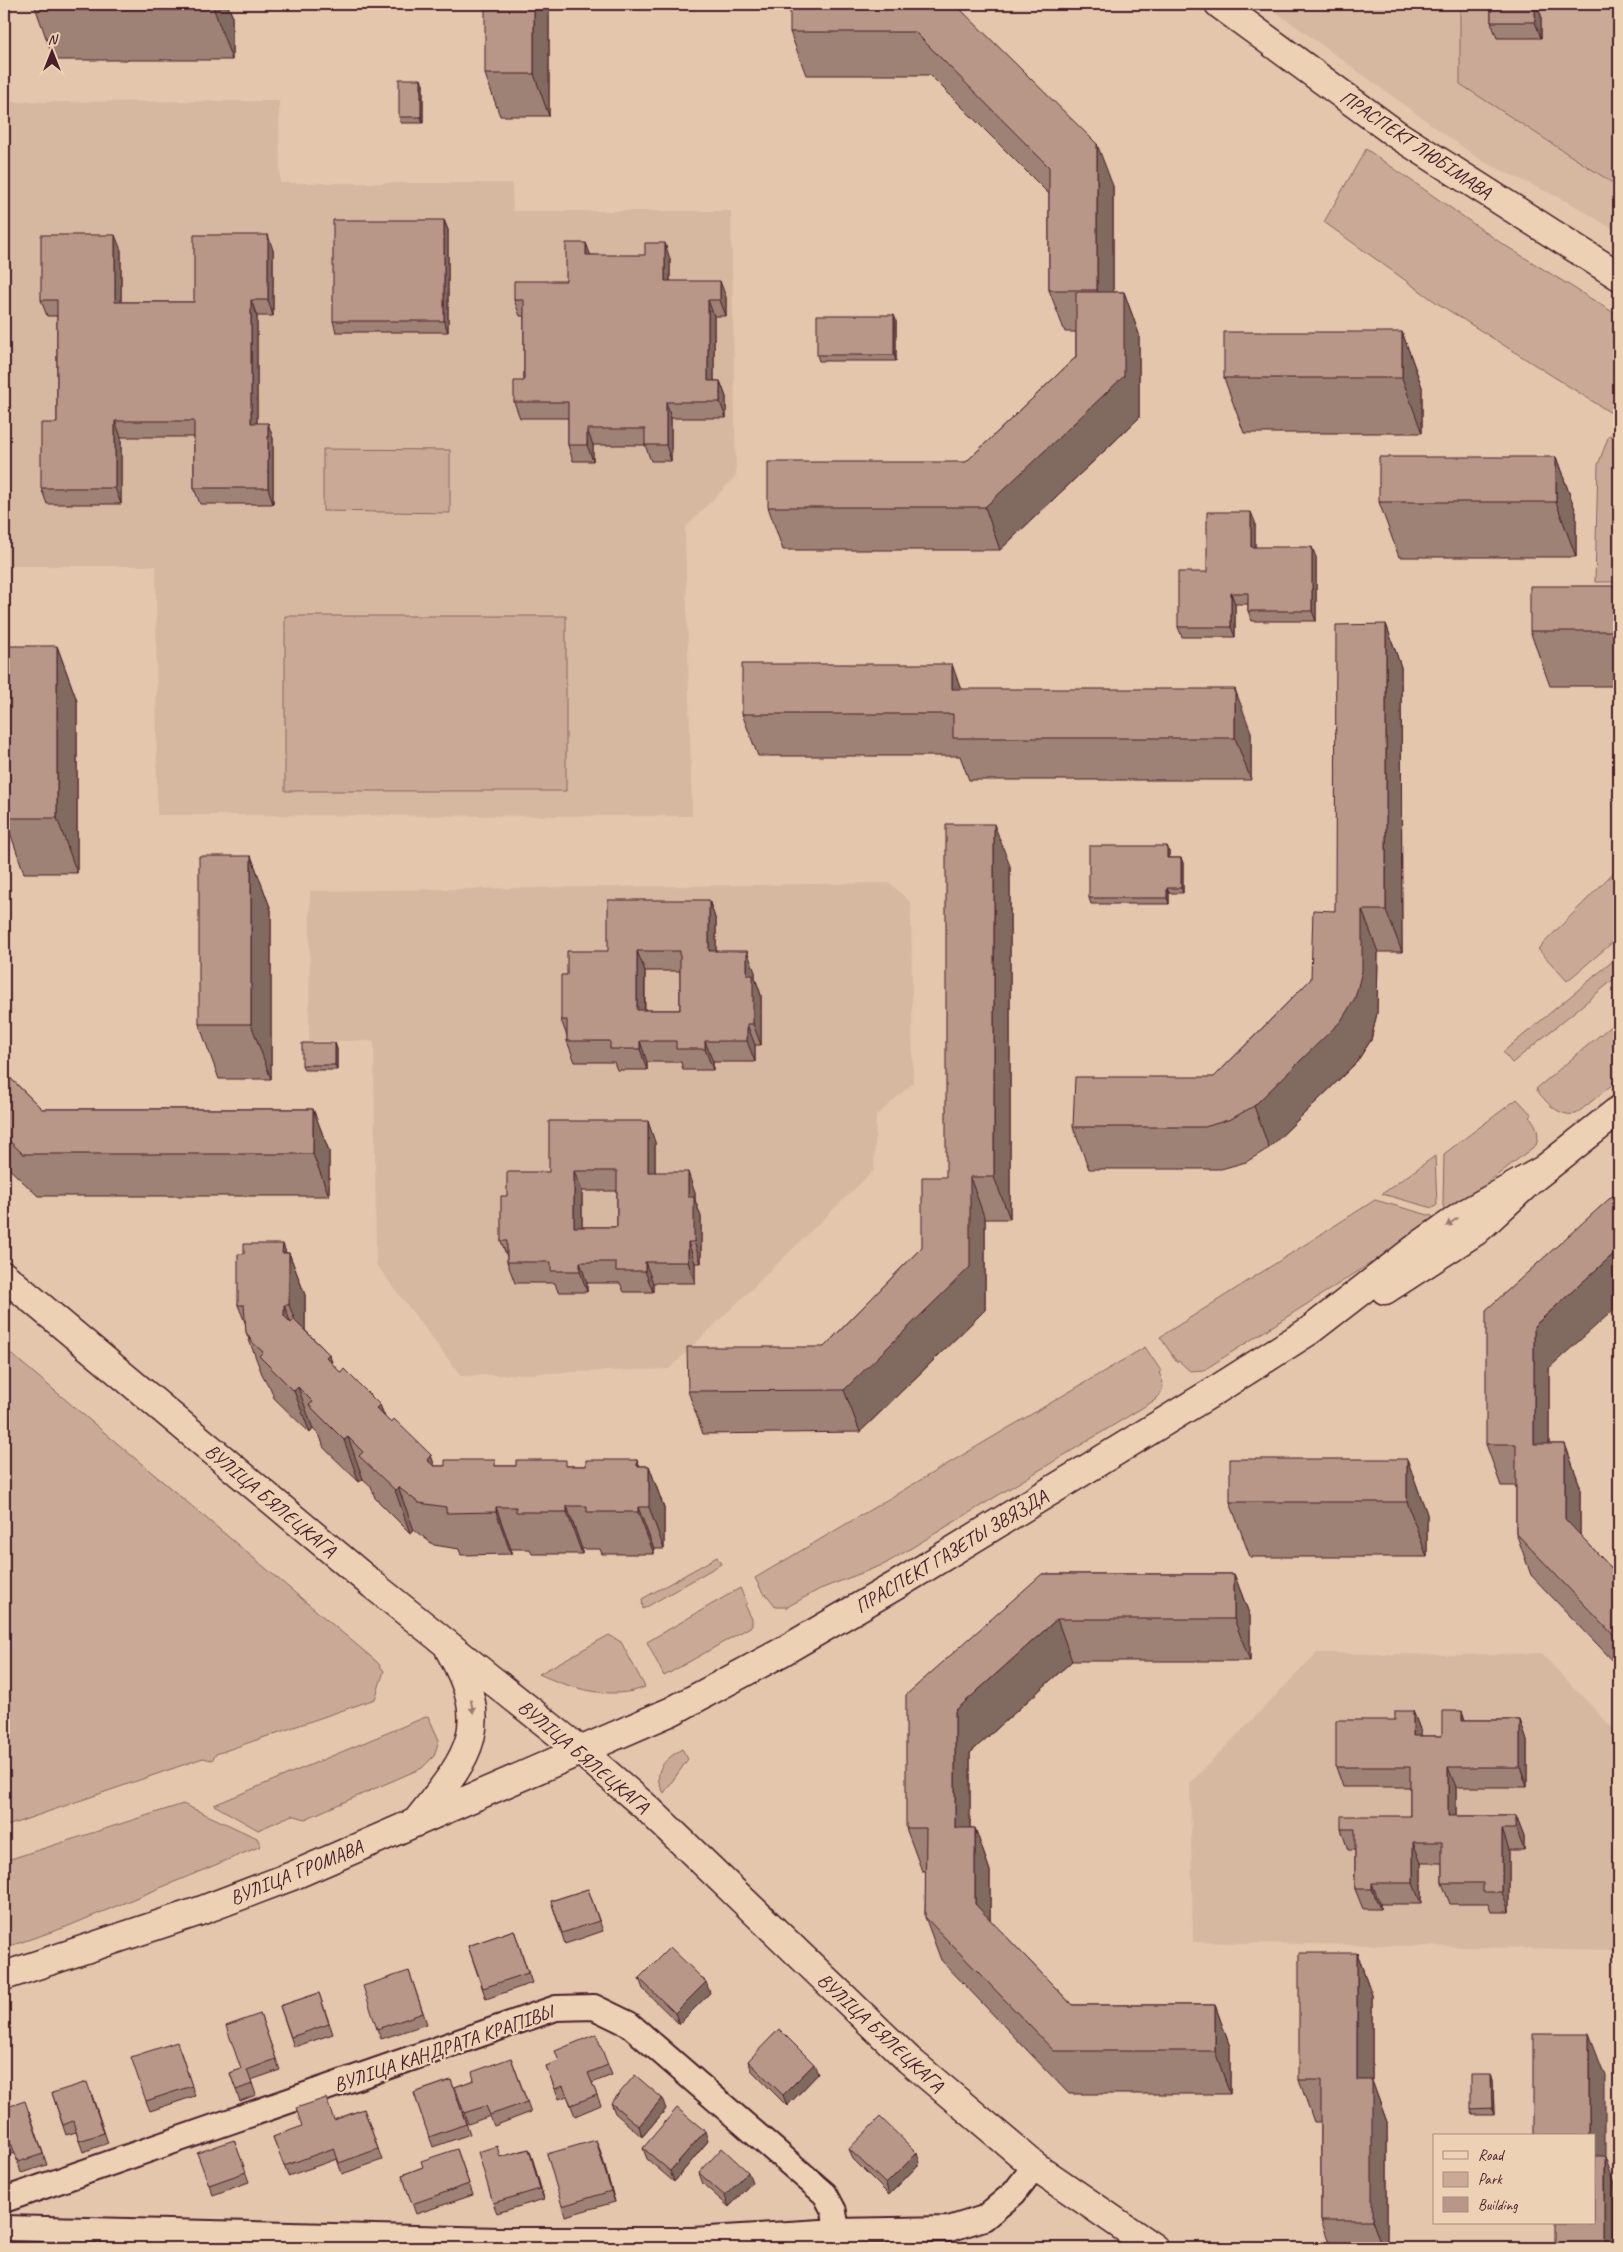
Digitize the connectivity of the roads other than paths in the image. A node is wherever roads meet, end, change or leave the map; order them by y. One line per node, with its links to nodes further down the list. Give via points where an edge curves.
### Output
1 (1219, 4): 2 (main road, ПРАСПЕКТ ЛЮБІМАВА, via 1396,134)
2 (1619, 276)
3 (1619, 1110): 6 (main road, ПРАСПЕКТ ГАЗЕТЫ ЗВЯЗДА, via 1544,1170 1484,1225 1432,1262 1309,1331 1176,1415 790,1647 672,1711)
4 (4, 1276): 5 (main road, ВУЛІЦА БЯЛЕЦКАГА)
5 (447, 1645): 6 (main road, ВУЛІЦА БЯЛЕЦКАГА); 7 (main road, one-way to 7, via 467,1684 473,1713 472,1739 457,1768)
6 (582, 1752): 7 (main road, ВУЛІЦА ГРОМАВА); 9 (main road, ВУЛІЦА БЯЛЕЦКАГА, via 648,1809 909,2060)
7 (416, 1822): 8 (main road, ВУЛІЦА ГРОМАВА, via 292,1876 200,1911)
8 (4, 1976)
9 (1035, 2166): 12 (street, via 1014,2193 984,2218 949,2229); 13 (main road, ВУЛІЦА БЯЛЕЦКАГА)
10 (4, 2200): 12 (street, ВУЛІЦА КАНДРАТА КРАПІВЫ, via 556,2008 594,2007 629,2024 825,2194 834,2211)
11 (4, 2228): 12 (street, via 500,2240 694,2240)
12 (837, 2230)
13 (1154, 2248)

